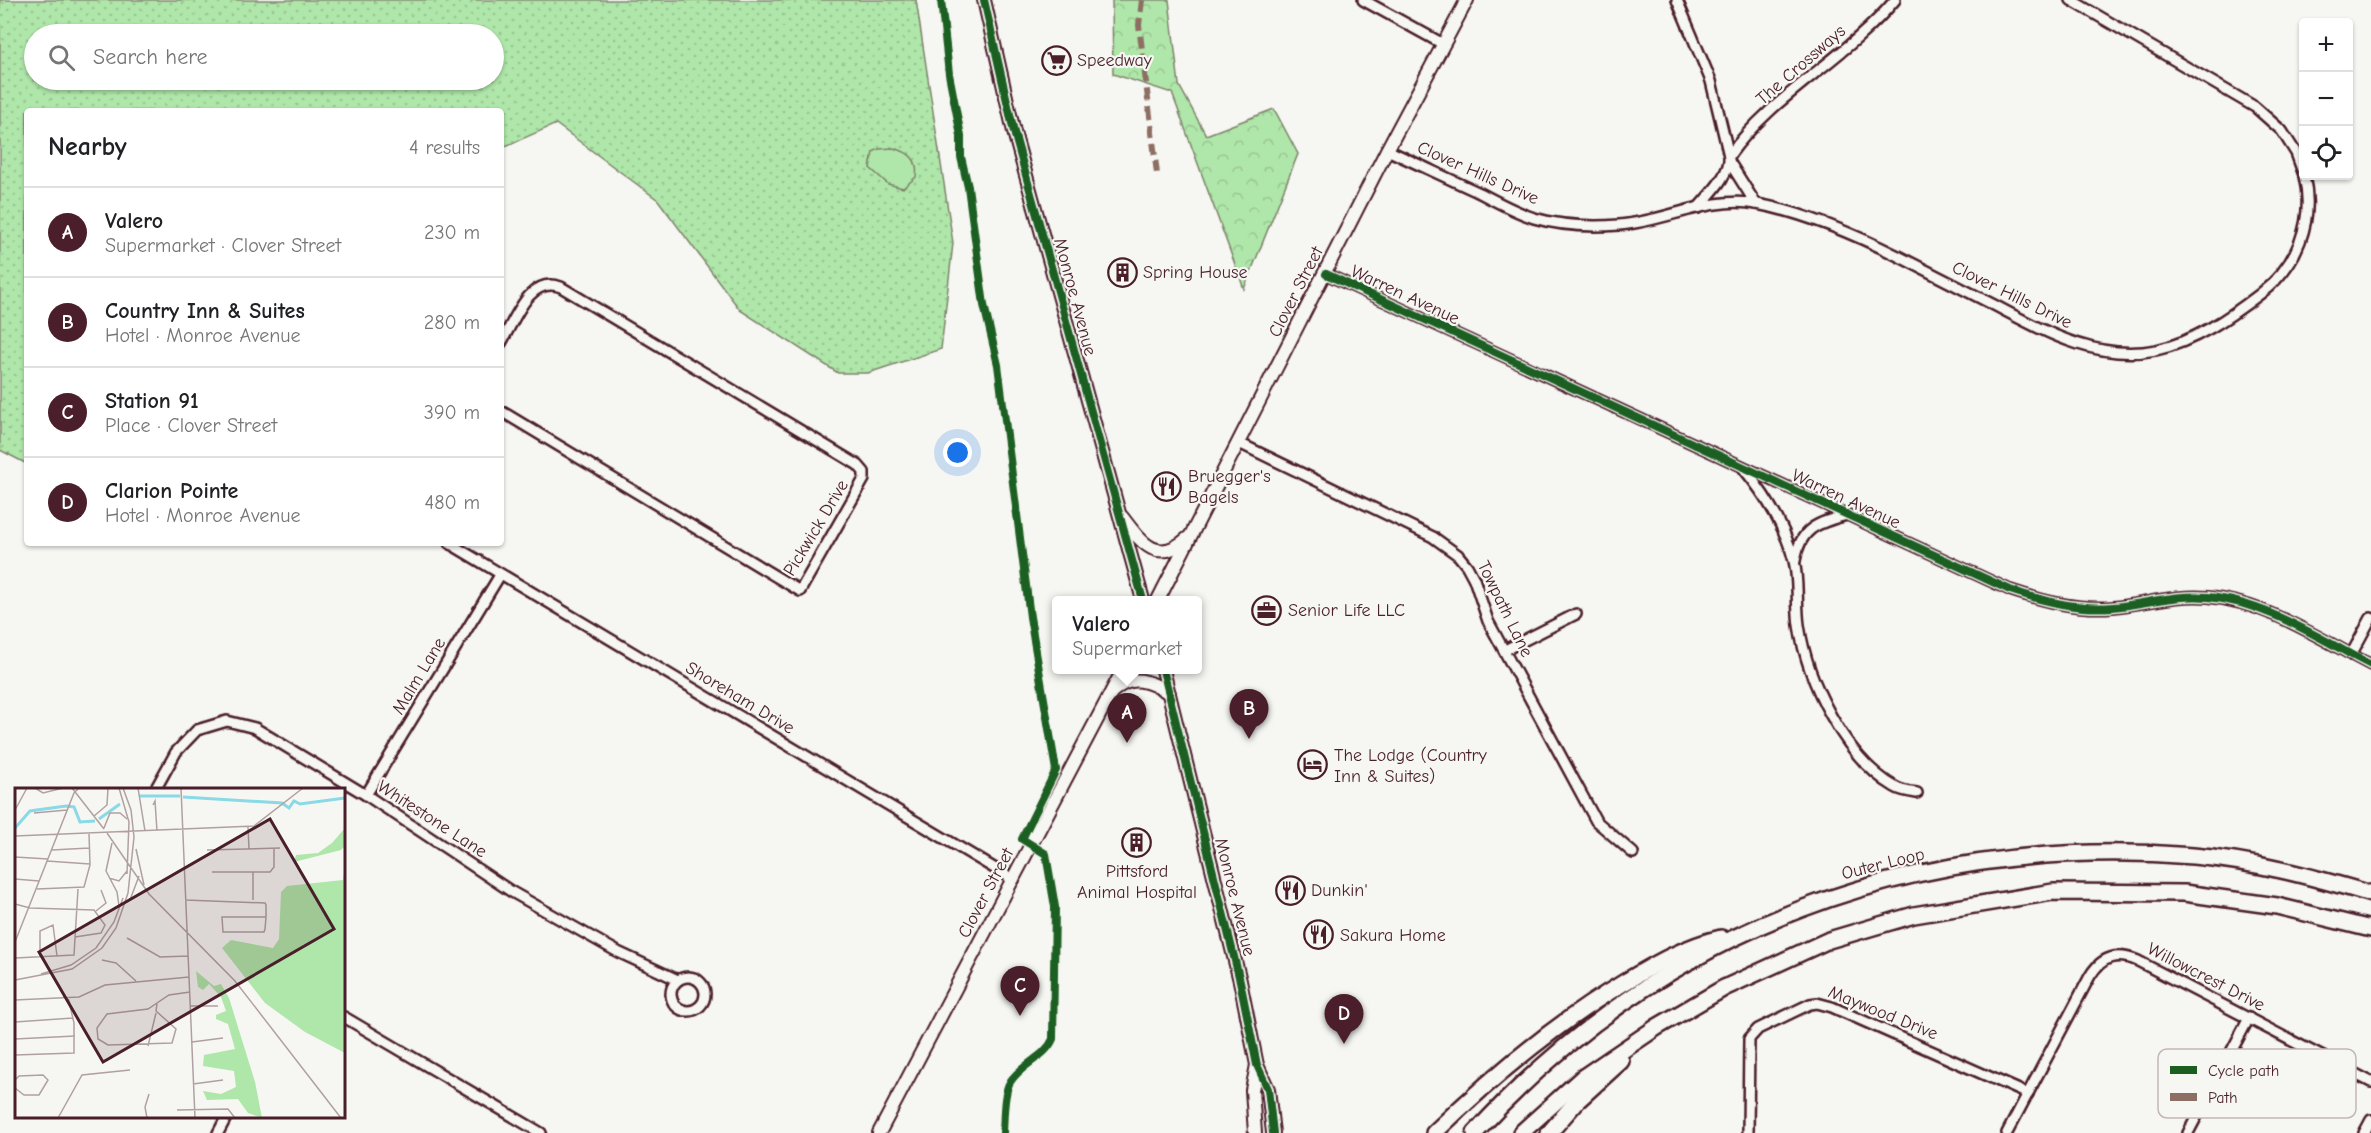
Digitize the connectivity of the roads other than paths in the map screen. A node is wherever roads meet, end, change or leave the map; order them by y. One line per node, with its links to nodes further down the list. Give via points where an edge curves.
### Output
1 (984, 0): 19 (main road, Monroe Avenue, via 1014,132)
2 (1363, 0): 7 (street)
3 (1467, 0): 7 (main road, Clover Street)
4 (1677, 0): 9 (street, via 1711,81)
5 (1895, 0): 9 (street, The Crossways, via 1871,26 1747,133)
6 (2071, 0): 10 (street, Clover Hills Drive, via 2255,107 2282,131)
7 (1443, 44): 8 (main road, Clover Street)
8 (1387, 150): 13 (street, Clover Hills Drive, via 1546,221 1618,225 1658,220); 14 (main road, Clover Street)
9 (1730, 160): 12 (street); 13 (street, via 1713,191)
10 (2299, 161)
11 (2305, 180): 12 (street, Clover Hills Drive, via 2305,230 2281,276 2249,303 2208,329 2170,346 2136,353 2101,350 2063,340 1860,238 1818,221)
12 (1756, 204): 13 (street, Clover Hills Drive, via 1729,201)
13 (1698, 208)
14 (1326, 274): 17 (main road, Clover Street); 18 (street, Warren Avenue)
15 (504, 338): 16 (street, Pickwick Drive, via 533,290 554,284 858,465 864,472 864,481 800,591)
16 (504, 413)
17 (1239, 443): 21 (main road, Clover Street); 29 (street, Towpath Lane, via 1444,544 1467,566 1488,621)
18 (1742, 468): 20 (street, Warren Avenue); 23 (street, via 1764,494)
19 (1119, 513): 21 (main road, via 1145,546 1156,550 1173,550); 25 (main road, Monroe Avenue)
20 (1847, 515): 23 (street, via 1824,521 1807,533 1798,542); 30 (street, Warren Avenue, via 2031,597 2096,608 2183,596 2230,600 2262,610)
21 (1191, 536): 26 (main road, Clover Street)
22 (454, 546): 24 (street, Shoreham Drive)
23 (1795, 563): 37 (street, via 1801,634 1815,682 1828,709 1852,747 1875,773 1896,788)
24 (500, 574): 38 (street, Malm Lane); 40 (street, Shoreham Drive)
25 (1142, 596)
26 (1160, 596)
27 (1576, 614): 29 (street)
28 (2371, 618): 30 (street)
29 (1505, 650): 39 (street, Towpath Lane, via 1596,821)
30 (2352, 655): 31 (street, Warren Avenue)
31 (2371, 665)
32 (1121, 674): 34 (main road, Clover Street)
33 (1164, 674): 35 (main road, Monroe Avenue)
34 (1112, 692): 35 (main road, via 1120,684 1139,679); 40 (main road, Clover Street)
35 (1169, 693): 50 (main road, Monroe Avenue)
36 (156, 788): 38 (street, Whitestone Lane, via 189,736 208,725 227,721 255,728)
37 (1917, 794)
38 (366, 795): 44 (street, Whitestone Lane, via 512,892 618,952)
39 (1633, 853)
40 (1014, 880): 59 (main road, Clover Street)
41 (2371, 894): 43 (highway, Outer Loop, via 2292,871 2194,856 2100,852 2039,855 1985,861 1868,885 1809,904)
42 (2371, 929): 47 (highway, via 2277,906 2184,893 2053,892 1914,915 1829,940 1724,988)
43 (1738, 934): 62 (highway, via 1691,947 1580,1009 1524,1051); 63 (highway, Outer Loop, via 1670,973 1584,1032)
44 (678, 980)
45 (345, 1018): 58 (street)
46 (2249, 1018): 48 (street); 49 (street, Willowcrest Drive); 53 (street, Willowcrest Drive, via 2138,961 2112,956 2095,969)
47 (1657, 1027): 64 (highway, via 1582,1078); 65 (highway, via 1577,1101)
48 (2233, 1049)
49 (2308, 1049)
50 (1257, 1065): 60 (main road, Monroe Avenue, via 1252,1090); 61 (main road, Monroe Avenue, via 1268,1089)
51 (2356, 1074): 52 (street, Willowcrest Drive)
52 (2371, 1082)
53 (2028, 1094): 66 (street, Maywood Drive, via 1817,1003 1758,1029 1749,1039); 67 (street, Willowcrest Drive)
54 (226, 1118): 57 (street)
55 (2196, 1118): 68 (street)
56 (2371, 1120): 69 (street)
57 (219, 1133)
58 (541, 1133)
59 (879, 1133)
60 (1256, 1133)
61 (1272, 1133)
62 (1434, 1133)
63 (1475, 1133)
64 (1521, 1133)
65 (1549, 1133)
66 (1748, 1133)
67 (2007, 1133)
68 (2188, 1133)
69 (2364, 1133)

